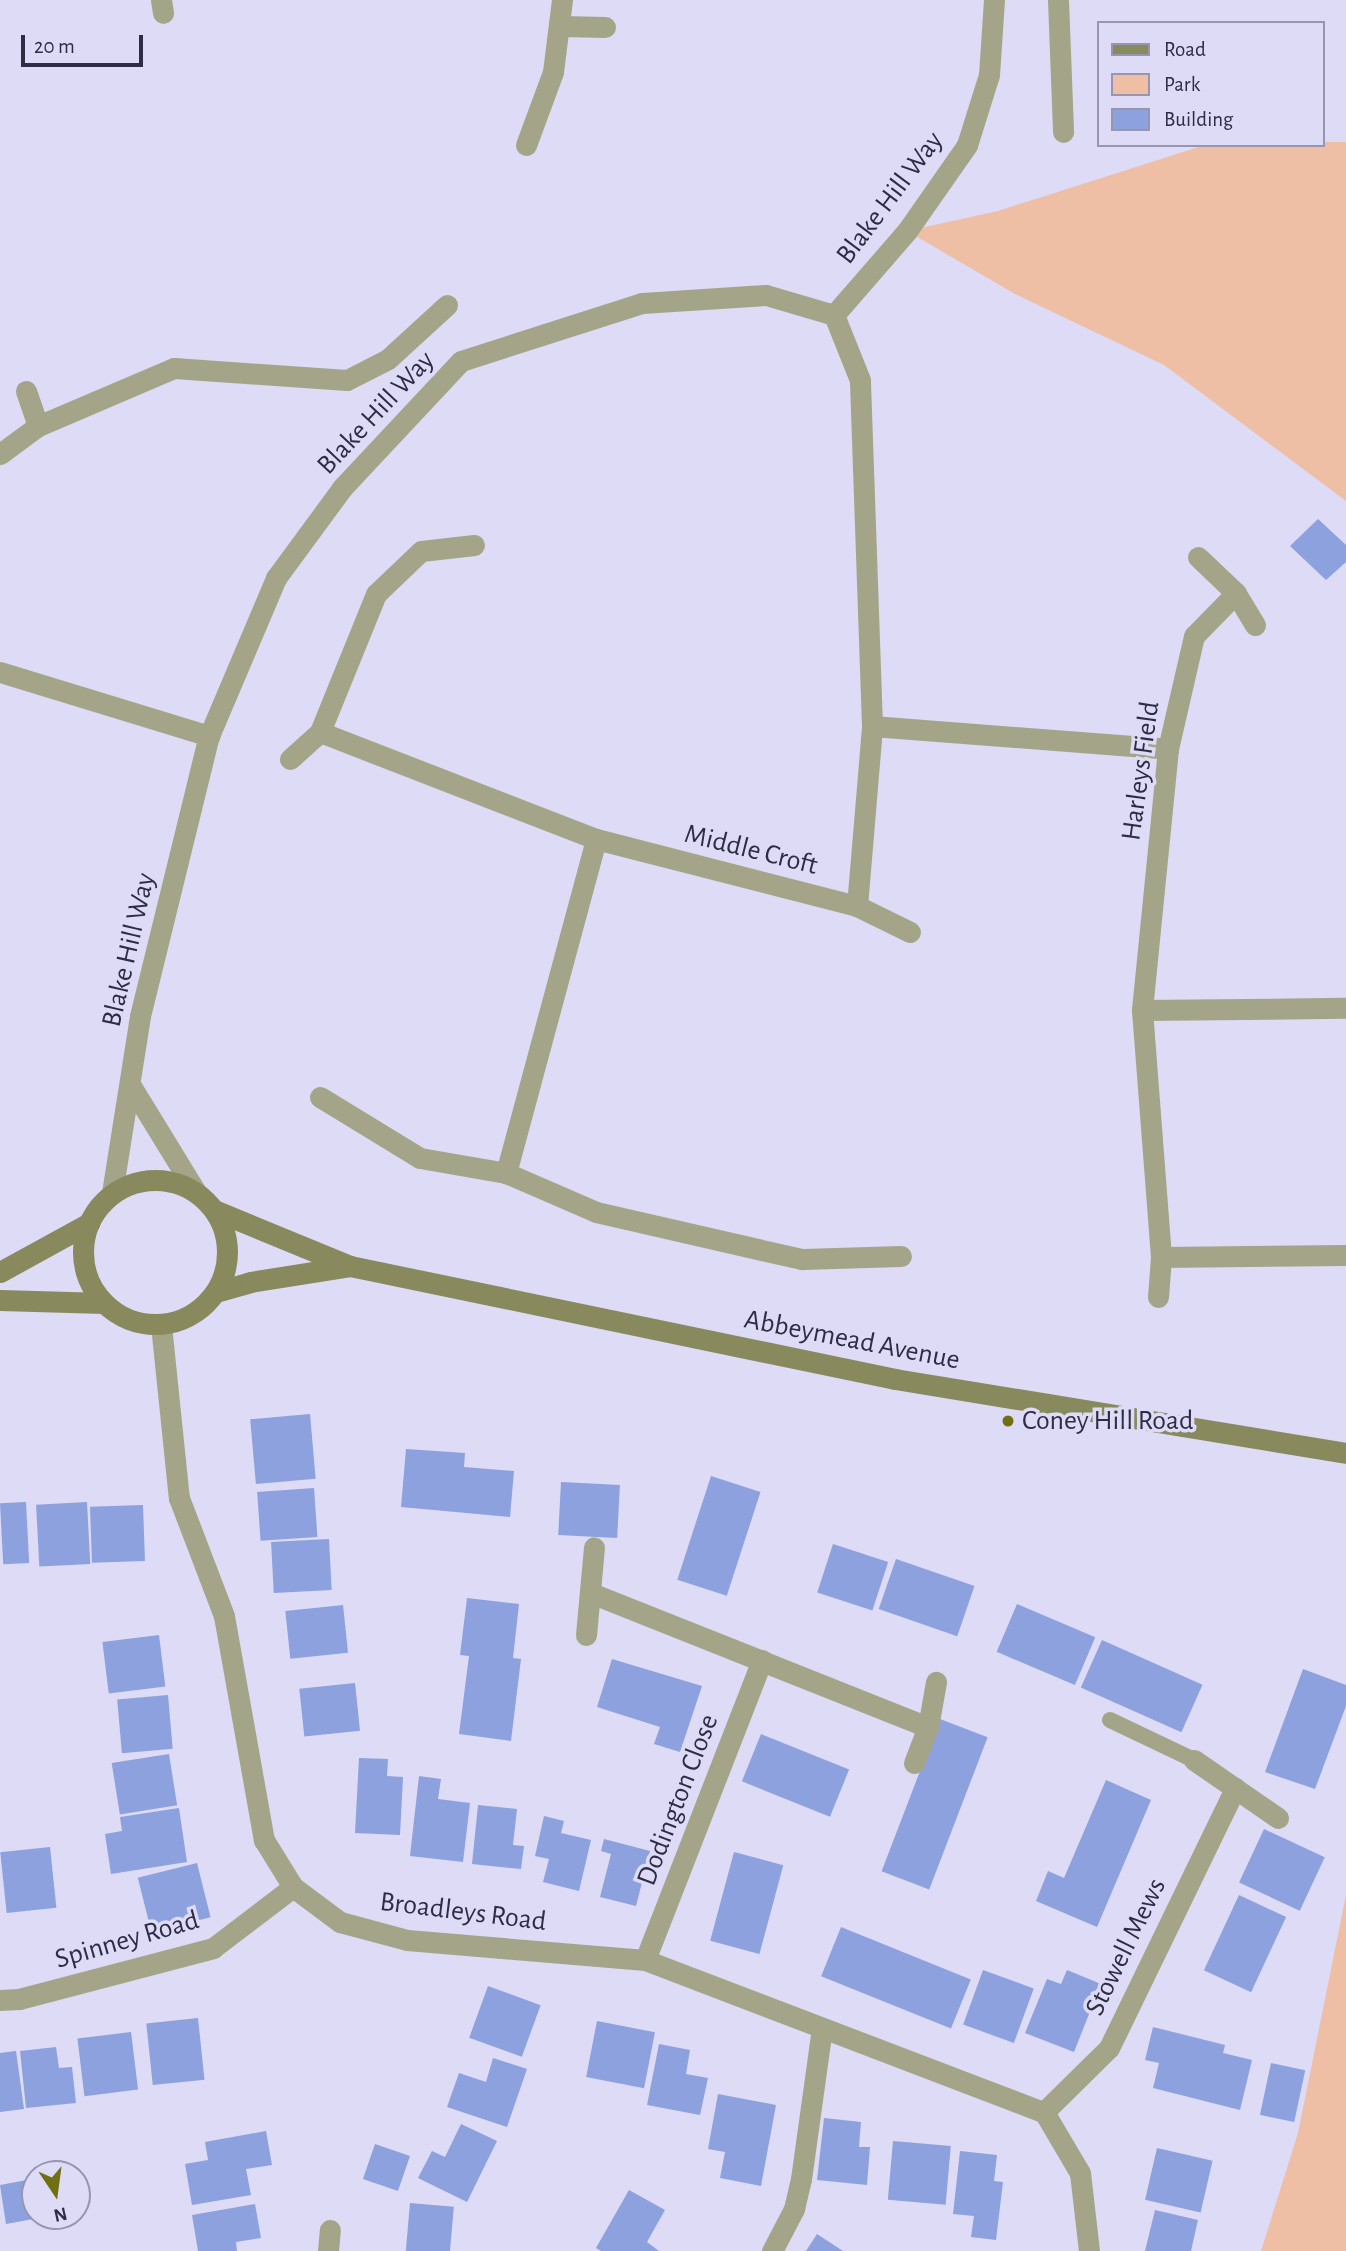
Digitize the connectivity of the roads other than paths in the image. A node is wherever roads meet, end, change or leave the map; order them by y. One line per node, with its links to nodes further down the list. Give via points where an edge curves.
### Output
1 (562, 0): 4 (street)
2 (994, 0): 9 (street, Blake Hill Way, via 989,75 967,145 907,231)
3 (1058, 0): 6 (street)
4 (561, 26): 5 (street); 7 (street, via 553,72)
5 (605, 27)
6 (1063, 132)
7 (526, 145)
8 (447, 305): 11 (street, via 388,359 347,380 174,368)
9 (834, 315): 18 (street, Middle Croft, via 860,380); 20 (street, Blake Hill Way, via 766,295 642,303 461,361 342,488 276,578)
10 (26, 391): 11 (street)
11 (38, 426): 12 (street)
12 (0, 454)
13 (474, 545): 19 (street, via 421,551 376,594)
14 (1198, 557): 15 (street)
15 (1236, 593): 16 (street); 21 (street, Harleys Field, via 1194,636)
16 (1255, 625)
17 (0, 672): 20 (street)
18 (872, 726): 21 (street); 24 (street, Middle Croft)
19 (320, 732): 22 (street); 23 (street, Middle Croft)
20 (209, 736): 28 (street, Blake Hill Way, via 140,1016)
21 (1168, 749): 27 (street, Harleys Field)
22 (290, 759)
23 (596, 839): 24 (street, Middle Croft); 30 (street)
24 (857, 906): 25 (street)
25 (910, 932)
26 (1346, 1008): 27 (street)
27 (1142, 1010): 37 (street, Harleys Field)
28 (131, 1086): 31 (street); 32 (street, Blake Hill Way)
29 (320, 1097): 30 (street, via 420,1158)
30 (506, 1173): 36 (street, via 596,1212 802,1259)
31 (196, 1192): 32 (street, via 169,1181 139,1182); 33 (street)
32 (112, 1193): 34 (street)
33 (214, 1210): 38 (street, Abbeymead Avenue); 40 (street, via 228,1251)
34 (89, 1223): 39 (street); 43 (street, via 84,1265 91,1286)
35 (1346, 1255): 37 (street)
36 (901, 1256)
37 (1161, 1257): 41 (street, Harleys Field)
38 (350, 1266): 40 (street, Abbeymead Avenue); 45 (street, Abbeymead Avenue, via 895,1379)
39 (0, 1272)
40 (216, 1292): 44 (street, via 194,1313)
41 (1158, 1297)
42 (0, 1300): 43 (street)
43 (104, 1303): 44 (street, via 123,1317)
44 (161, 1325): 57 (street, Broadleys Road, via 178,1498 224,1616 264,1840)
45 (1346, 1453)
46 (594, 1547): 47 (street)
47 (591, 1593): 48 (street); 49 (street)
48 (586, 1634)
49 (762, 1660): 52 (street); 58 (street, Dodington Close)
50 (936, 1682): 52 (street)
51 (1110, 1720): 53 (lane)
52 (929, 1727): 54 (street)
53 (1194, 1760): 55 (street)
54 (914, 1763)
55 (1234, 1788): 56 (street); 61 (street, Stowell Mews, via 1109,2048)
56 (1278, 1818)
57 (293, 1887): 58 (street, Broadleys Road, via 340,1922 407,1940); 59 (street, Spinney Road, via 213,1948 19,1999)
58 (645, 1960): 60 (street, Broadleys Road)
59 (0, 2000)
60 (822, 2028): 61 (street, Broadleys Road); 64 (street, via 801,2179 794,2209)
61 (1044, 2112): 65 (street, via 1080,2173)
62 (330, 2230): 63 (street)
63 (328, 2251)
64 (772, 2251)
65 (1089, 2251)

